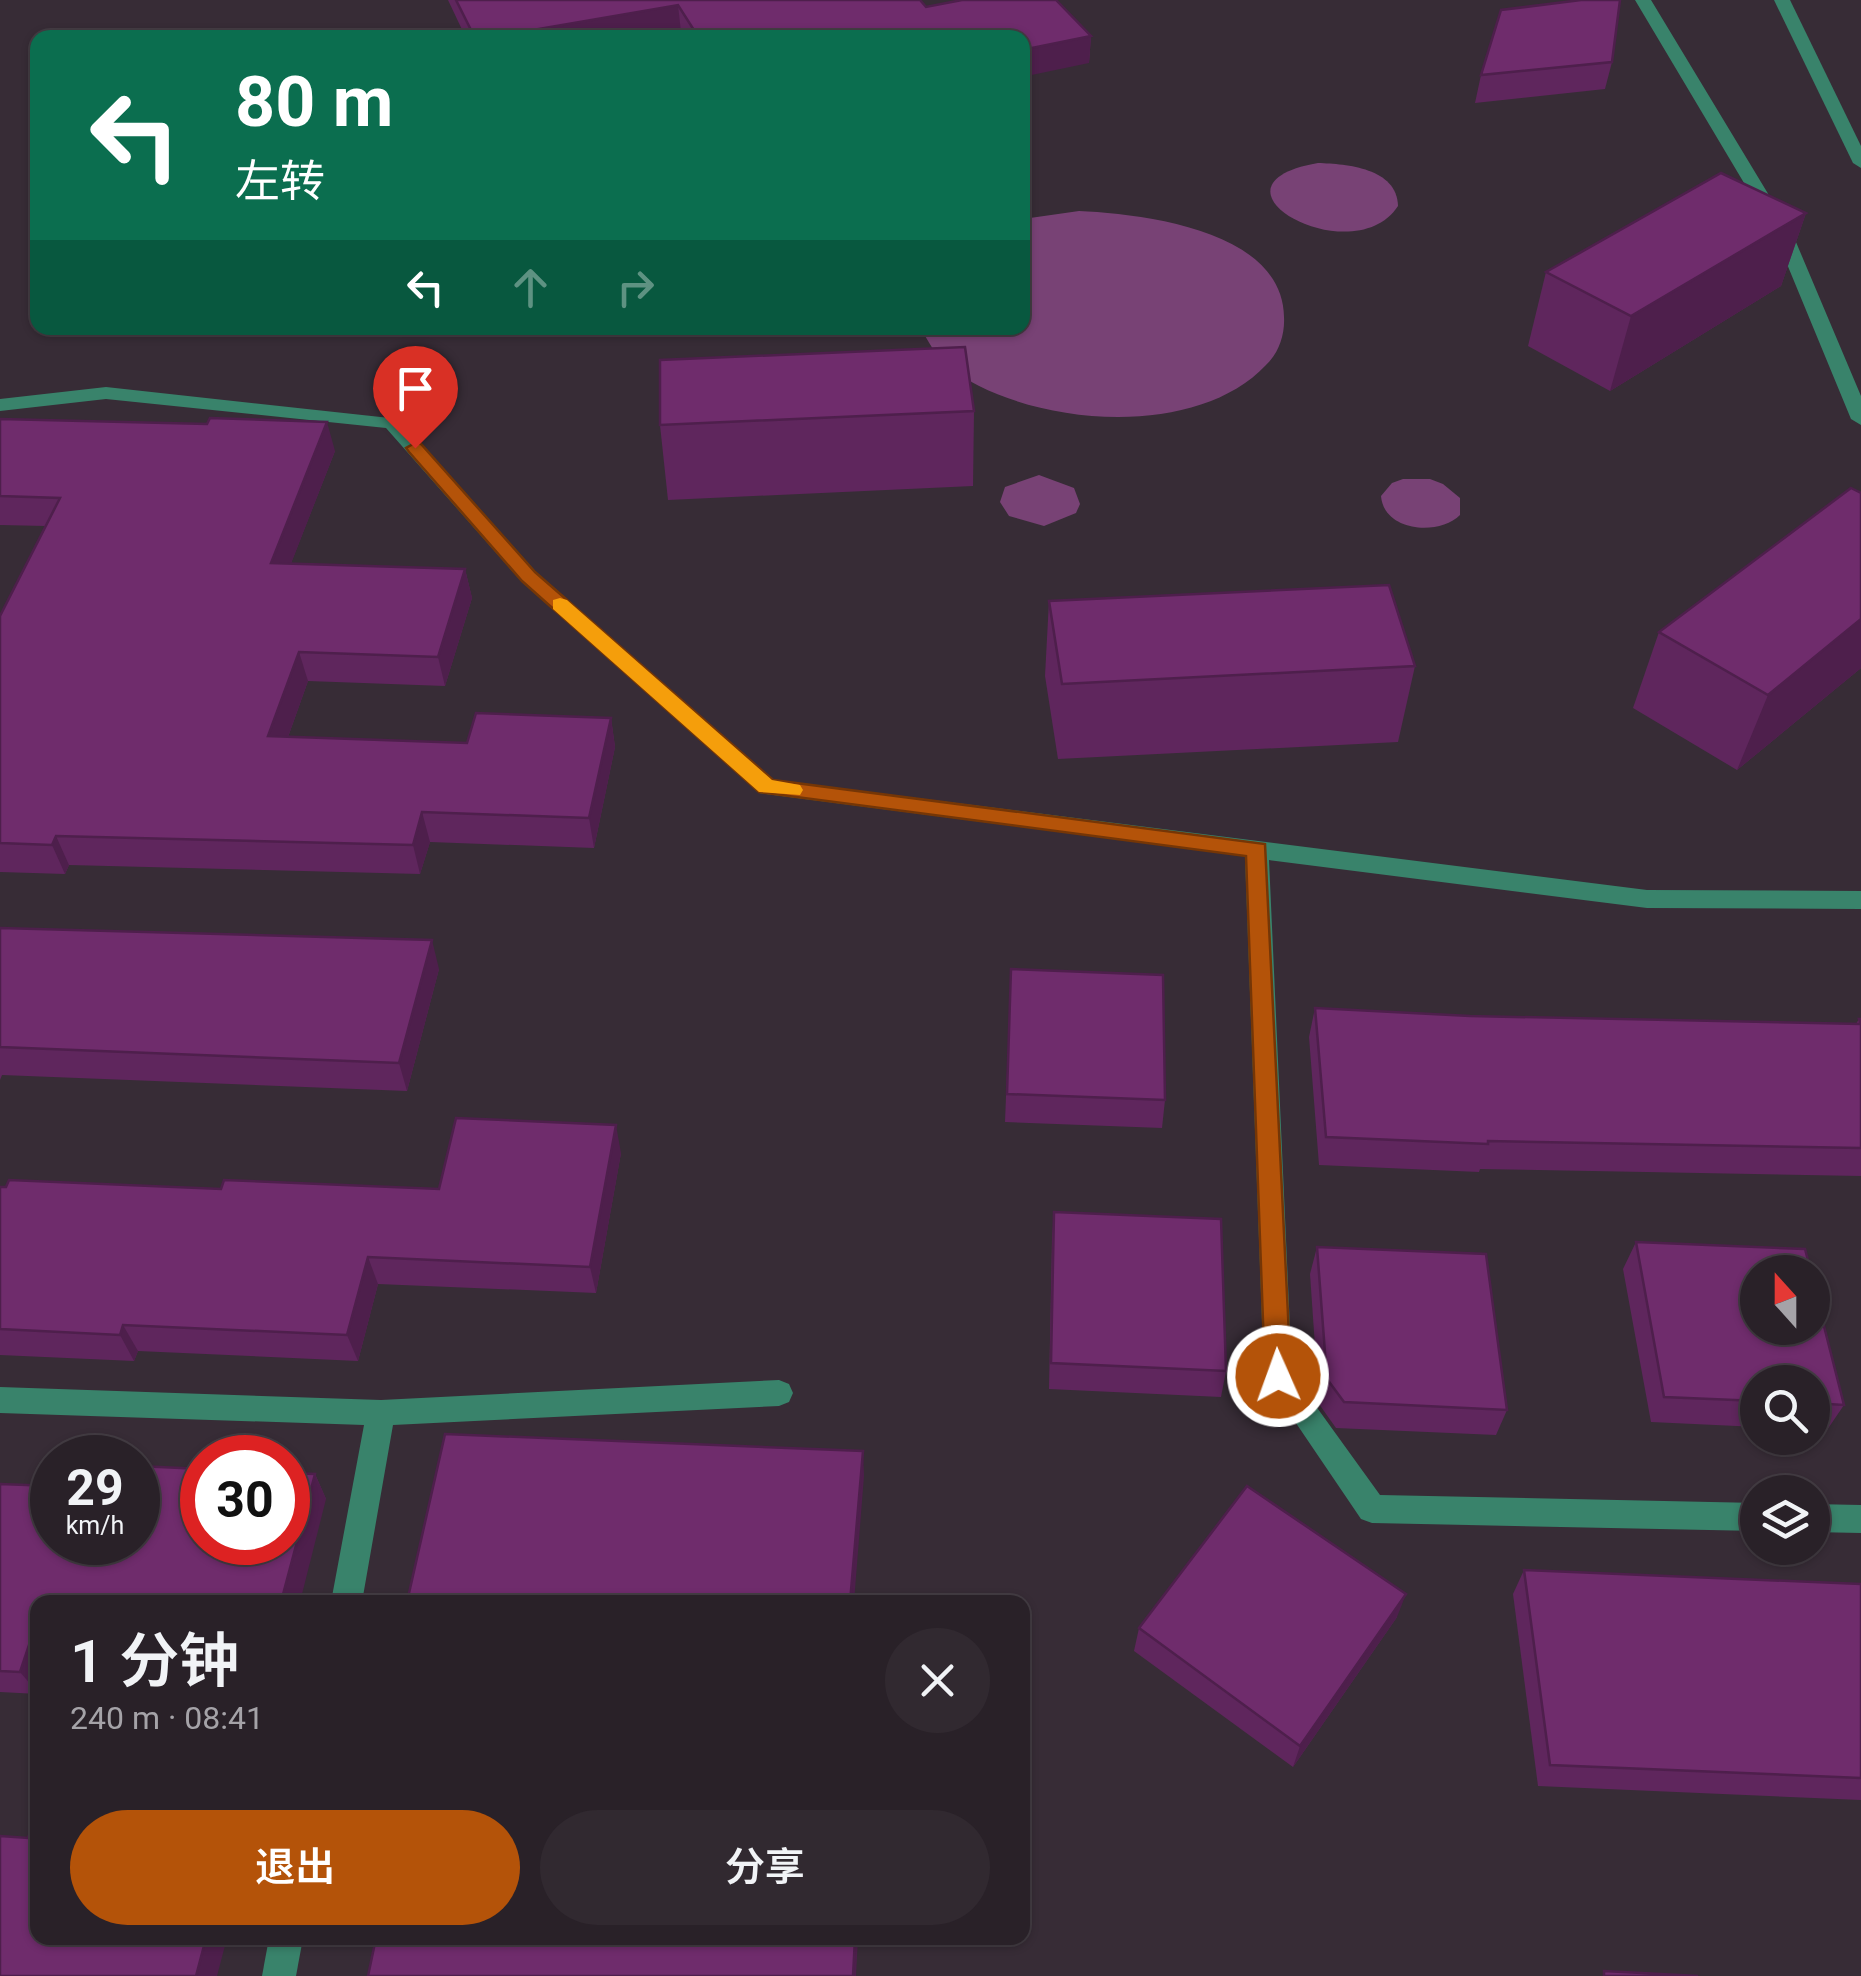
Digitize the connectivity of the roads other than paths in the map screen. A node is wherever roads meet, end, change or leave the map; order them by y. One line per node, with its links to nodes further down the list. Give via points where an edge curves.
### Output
1 (1643, 0): 5 (street, via 1784,236)
2 (1782, 0): 3 (street)
3 (1861, 163)
4 (0, 405): 6 (street, via 106,393 392,422 529,577 767,787)
5 (1861, 419)
6 (1257, 849): 7 (street, via 1647,899); 11 (street, via 1278,1376 1372,1508)
7 (1861, 900)
8 (779, 1392): 10 (street)
9 (0, 1400): 10 (street)
10 (381, 1413): 14 (street)
11 (1740, 1516)
12 (1830, 1518): 13 (street)
13 (1861, 1519)
14 (348, 1595)
15 (285, 1945): 16 (street)
16 (279, 1976)

